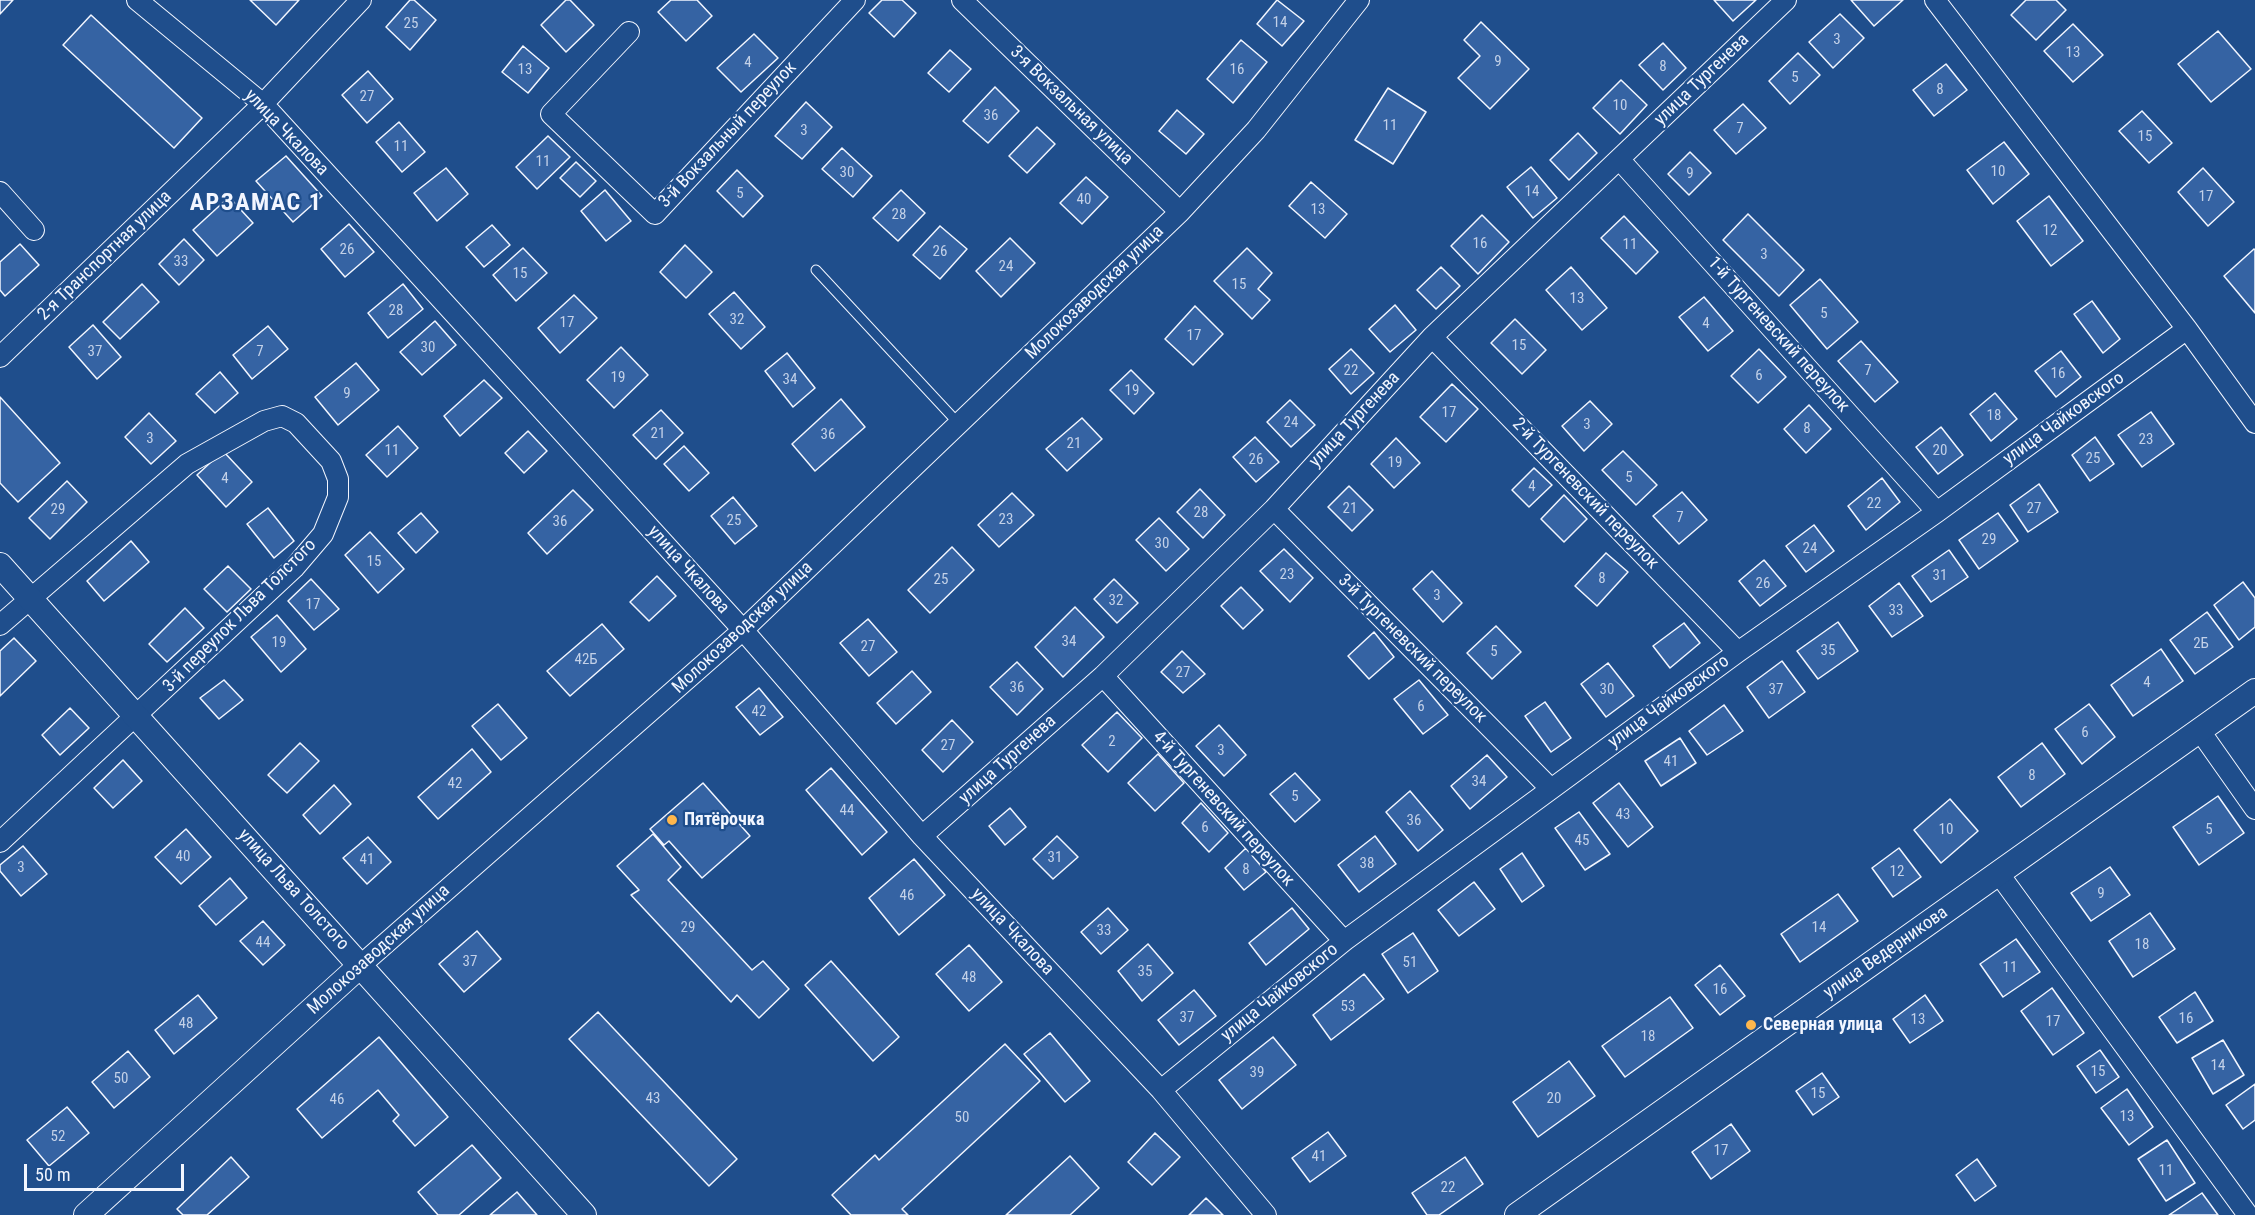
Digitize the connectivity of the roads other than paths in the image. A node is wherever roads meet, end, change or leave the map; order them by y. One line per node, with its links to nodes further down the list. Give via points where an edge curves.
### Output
1 (137, 0): 9 (street, улица Чкалова)
2 (361, 0): 9 (street, 2-я Транспортная улица)
3 (855, 0): 8 (street, 3-й Вокзальный переулок, via 655,213 551,114)
4 (962, 0): 12 (street, 3-я Вокзальная улица)
5 (1359, 0): 12 (street, Молокозаводская улица, via 1256,130)
6 (1786, 0): 10 (street, улица Тургенева)
7 (1935, 0): 15 (street)
8 (629, 32)
9 (263, 104): 17 (street, 2-я Транспортная улица); 25 (street, улица Чкалова)
10 (1619, 159): 16 (street, улица Тургенева); 21 (street, 1-й Тургеневский переулок)
11 (0, 192): 13 (street)
12 (1180, 212): 19 (street, Молокозаводская улица)
13 (34, 230)
14 (816, 270): 19 (lane)
15 (2187, 328): 18 (street); 21 (street, улица Чайковского)
16 (1432, 337): 20 (street, улица Тургенева); 26 (street, 2-й Тургеневский переулок)
17 (0, 357)
18 (2255, 423)
19 (959, 424): 25 (street, Молокозаводская улица)
20 (1274, 508): 27 (street, улица Тургенева); 31 (street, 3-й Тургеневский переулок)
21 (1937, 512): 26 (street, улица Чайковского)
22 (0, 565): 23 (street, улица Льва Толстого)
23 (30, 598): 24 (street, 3-й переулок Льва Толстого); 29 (street, улица Льва Толстого); 29 (street, 3-й переулок Льва Толстого, via 188,464 264,421 282,416 296,423 332,461 338,497 322,534 294,568)
24 (0, 625)
25 (743, 630): 33 (street, улица Чкалова); 37 (street, Молокозаводская улица)
26 (1737, 652): 31 (street, улица Чайковского)
27 (1103, 676): 33 (street, улица Тургенева); 36 (street, 4-й Тургеневский переулок)
28 (2255, 691): 30 (street, улица Ведерникова)
29 (137, 717): 34 (street, 3-й переулок Льва Толстого); 37 (street, улица Льва Толстого)
30 (2200, 731): 32 (street); 35 (street, улица Ведерникова)
31 (1551, 789): 36 (street, улица Чайковского)
32 (2255, 809)
33 (922, 836): 38 (street, улица Чкалова)
34 (0, 842)
35 (1999, 874): 42 (street, улица Ведерникова); 43 (street)
36 (1344, 941): 38 (street, улица Чайковского)
37 (361, 965): 39 (street, Молокозаводская улица); 40 (street, улица Льва Толстого)
38 (1161, 1090): 41 (street, улица Чкалова)
39 (86, 1215)
40 (584, 1215)
41 (1266, 1215)
42 (1517, 1215)
43 (2248, 1215)

